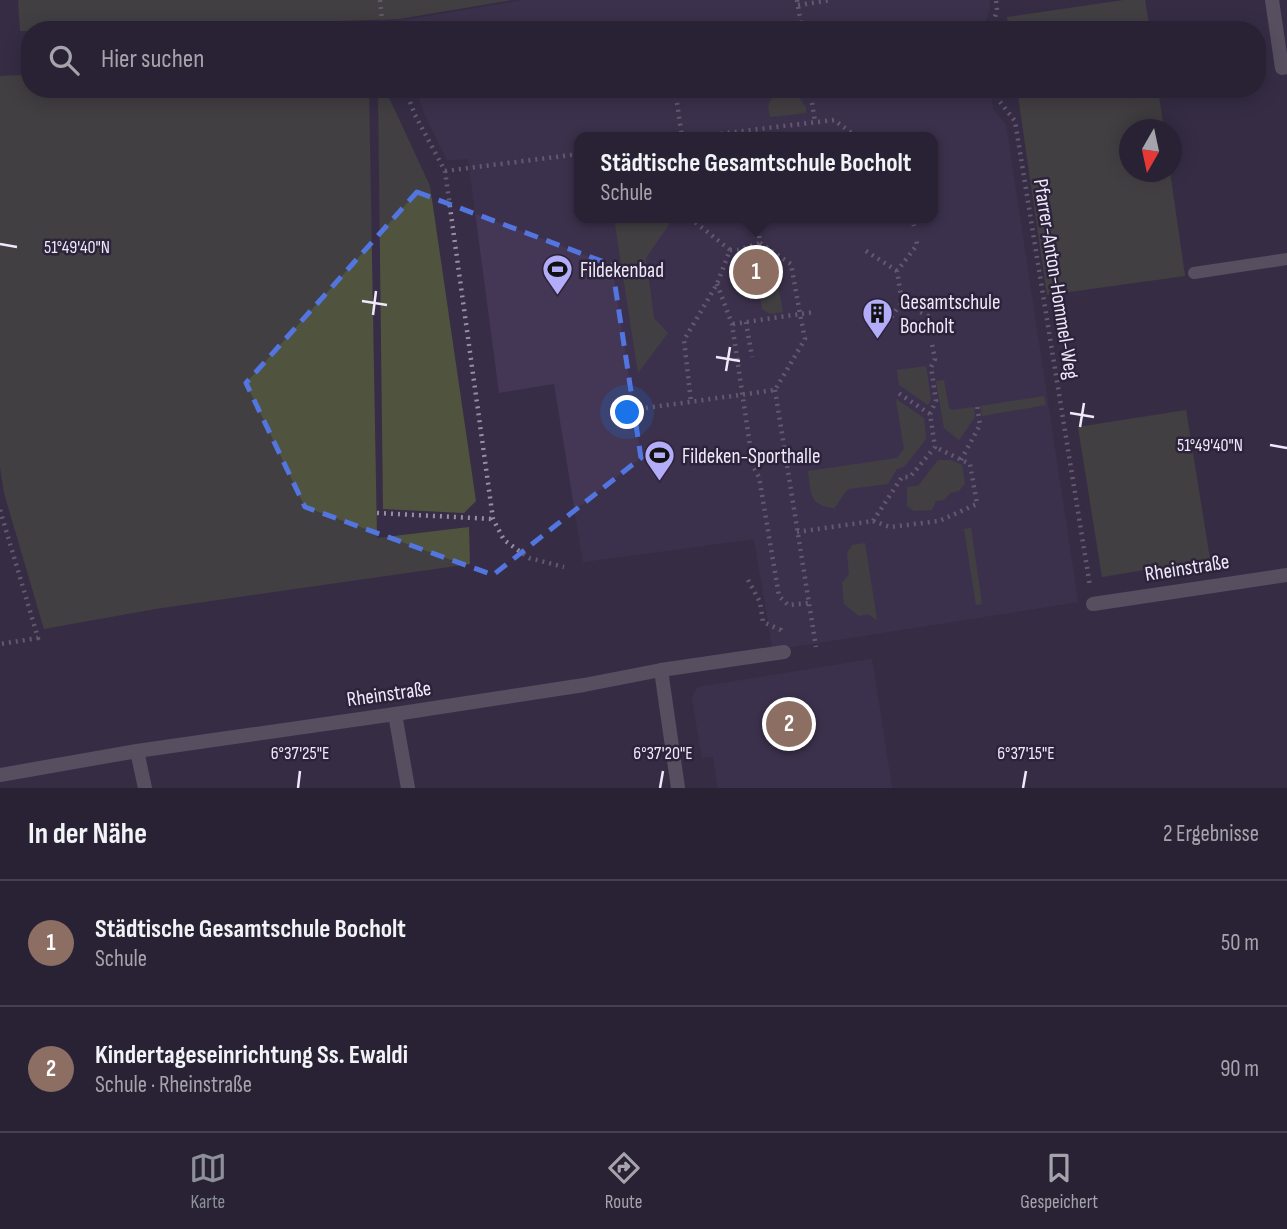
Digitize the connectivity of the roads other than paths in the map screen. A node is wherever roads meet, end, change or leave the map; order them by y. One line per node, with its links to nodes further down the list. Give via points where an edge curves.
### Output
1 (1272, 0): 2 (street, via 1282,68)
2 (1287, 67)
3 (1287, 259): 4 (lane)
4 (1194, 273)
5 (1287, 575): 6 (street, Rheinstraße)
6 (1093, 604)
7 (784, 652): 8 (street, Rheinstraße)
8 (660, 670): 9 (street, Rheinstraße); 14 (street)
9 (395, 714): 10 (street, Rheinstraße); 13 (street)
10 (137, 751): 11 (street, Rheinstraße); 12 (street)
11 (0, 775)
12 (145, 788)
13 (408, 788)
14 (678, 788)

